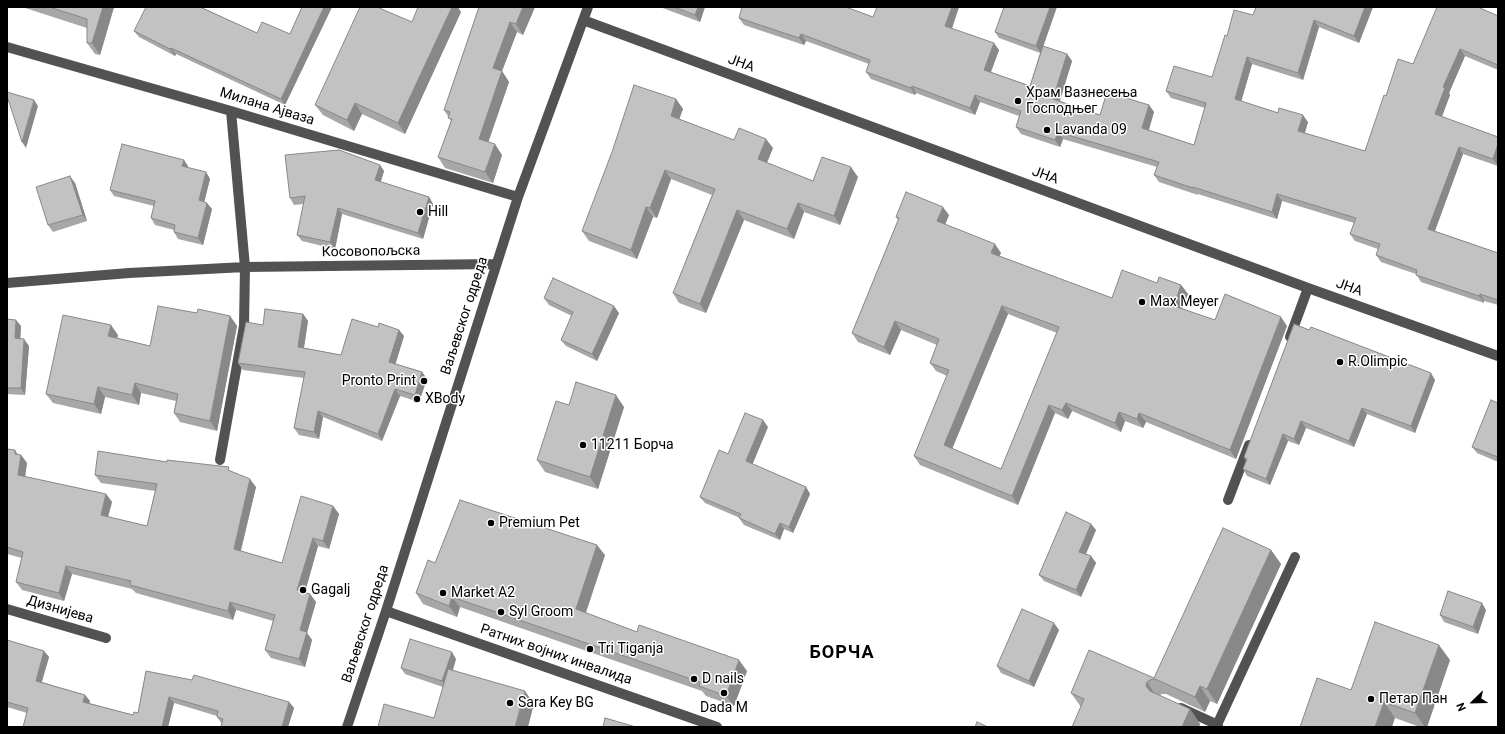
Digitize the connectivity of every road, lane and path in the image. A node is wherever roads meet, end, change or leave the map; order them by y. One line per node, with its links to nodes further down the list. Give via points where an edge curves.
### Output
1 (588, 7): 2 (street, Ваљевског одреда)
2 (583, 20): 5 (street, Ваљевског одреда); 9 (street, ЈНА)
3 (7, 47): 4 (street, Милана Ајваза)
4 (231, 111): 5 (street, Милана Ајваза); 7 (street)
5 (518, 197): 6 (street, Ваљевског одреда)
6 (496, 264): 7 (street, Косовопољска); 17 (street, Ваљевског одреда)
7 (245, 267): 8 (street, Косовопољска); 13 (street, via 244,326)
8 (7, 283)
9 (1308, 288): 10 (street); 11 (street, ЈНА)
10 (1286, 347)
11 (1498, 356)
12 (1253, 434): 14 (street)
13 (220, 460)
14 (1228, 500)
15 (1295, 557): 21 (street)
16 (7, 610): 18 (street, Дизнијева)
17 (386, 610): 20 (street, Ратних војних инвалида); 22 (street, Ваљевског одреда)
18 (106, 638)
19 (1170, 703): 21 (street)
20 (695, 723): 23 (street, Ратних војних инвалида)
21 (1217, 726)
22 (347, 727)
23 (717, 727)

